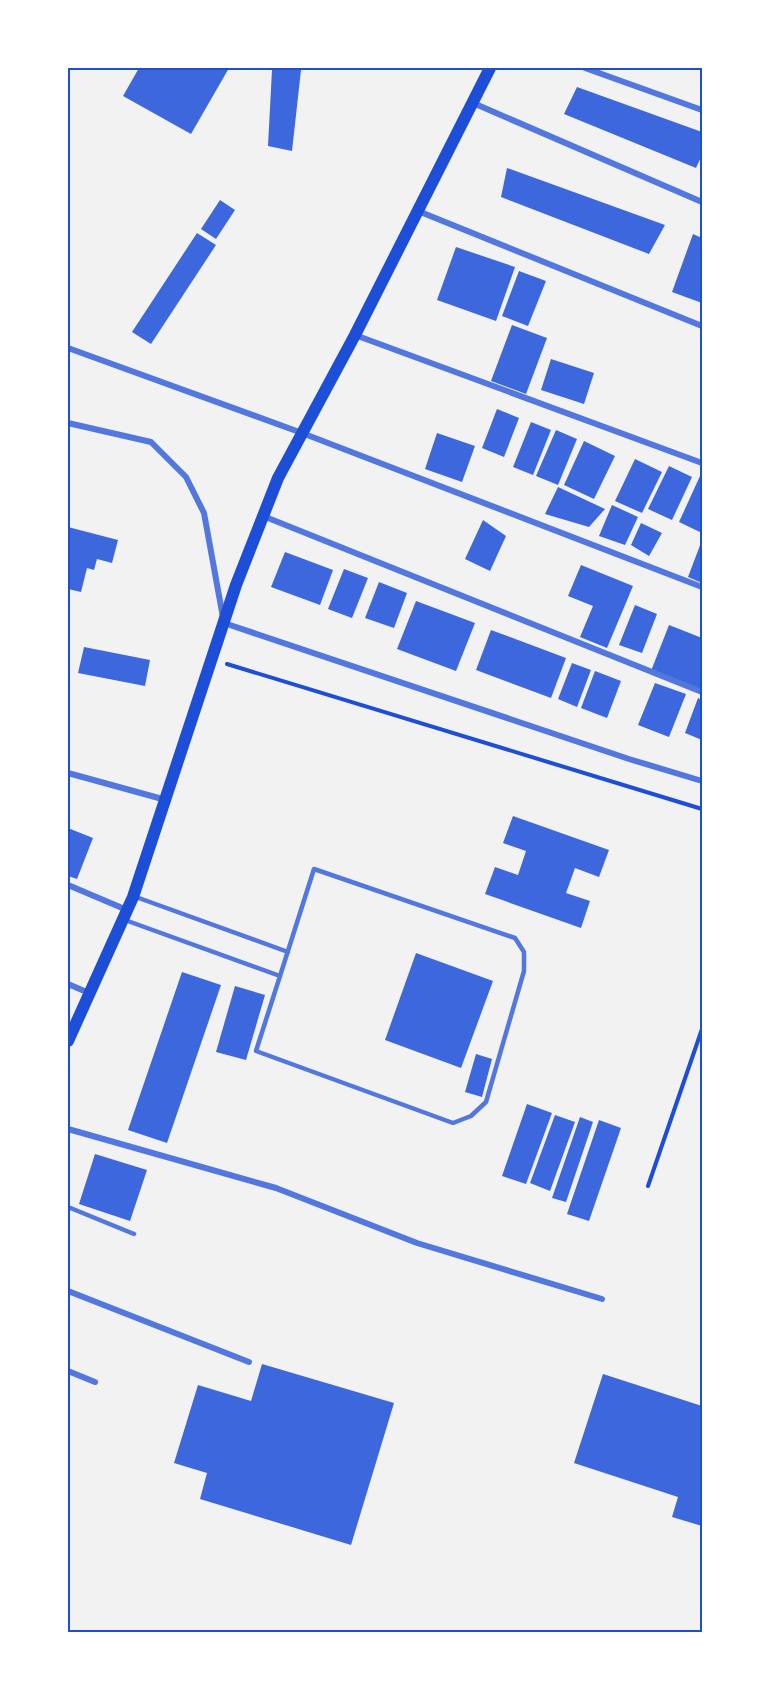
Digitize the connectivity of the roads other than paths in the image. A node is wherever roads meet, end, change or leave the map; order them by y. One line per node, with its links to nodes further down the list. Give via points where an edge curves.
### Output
1 (490, 68): 3 (main road)
2 (585, 68): 4 (street)
3 (472, 103): 5 (street); 6 (main road)
4 (702, 110)
5 (702, 202)
6 (417, 211): 7 (street); 8 (main road)
7 (702, 326)
8 (355, 335): 11 (main road); 12 (street)
9 (68, 348): 11 (street)
10 (68, 423): 15 (street, via 151,442 186,477 204,513)
11 (302, 433): 13 (main road); 14 (street)
12 (702, 463)
13 (263, 516): 15 (main road); 16 (street)
14 (702, 587)
15 (224, 623): 18 (street); 19 (main road)
16 (702, 692)
17 (68, 773): 19 (street)
18 (702, 781)
19 (166, 800): 21 (main road)
20 (68, 885): 22 (street)
21 (134, 897): 22 (main road); 23 (lane)
22 (125, 915): 24 (lane); 26 (main road)
23 (288, 952): 24 (lane); 24 (lane, via 314,869 515,938 524,952 524,971 486,1102 471,1116 453,1123 256,1051)
24 (280, 976)
25 (68, 984): 26 (street)
26 (89, 993): 27 (main road)
27 (68, 1041)
28 (68, 1129): 32 (street, via 276,1188 417,1243)
29 (68, 1208): 30 (lane)
30 (134, 1234)
31 (68, 1291): 33 (street)
32 (602, 1299)
33 (249, 1362)
34 (68, 1371): 35 (street)
35 (95, 1382)

